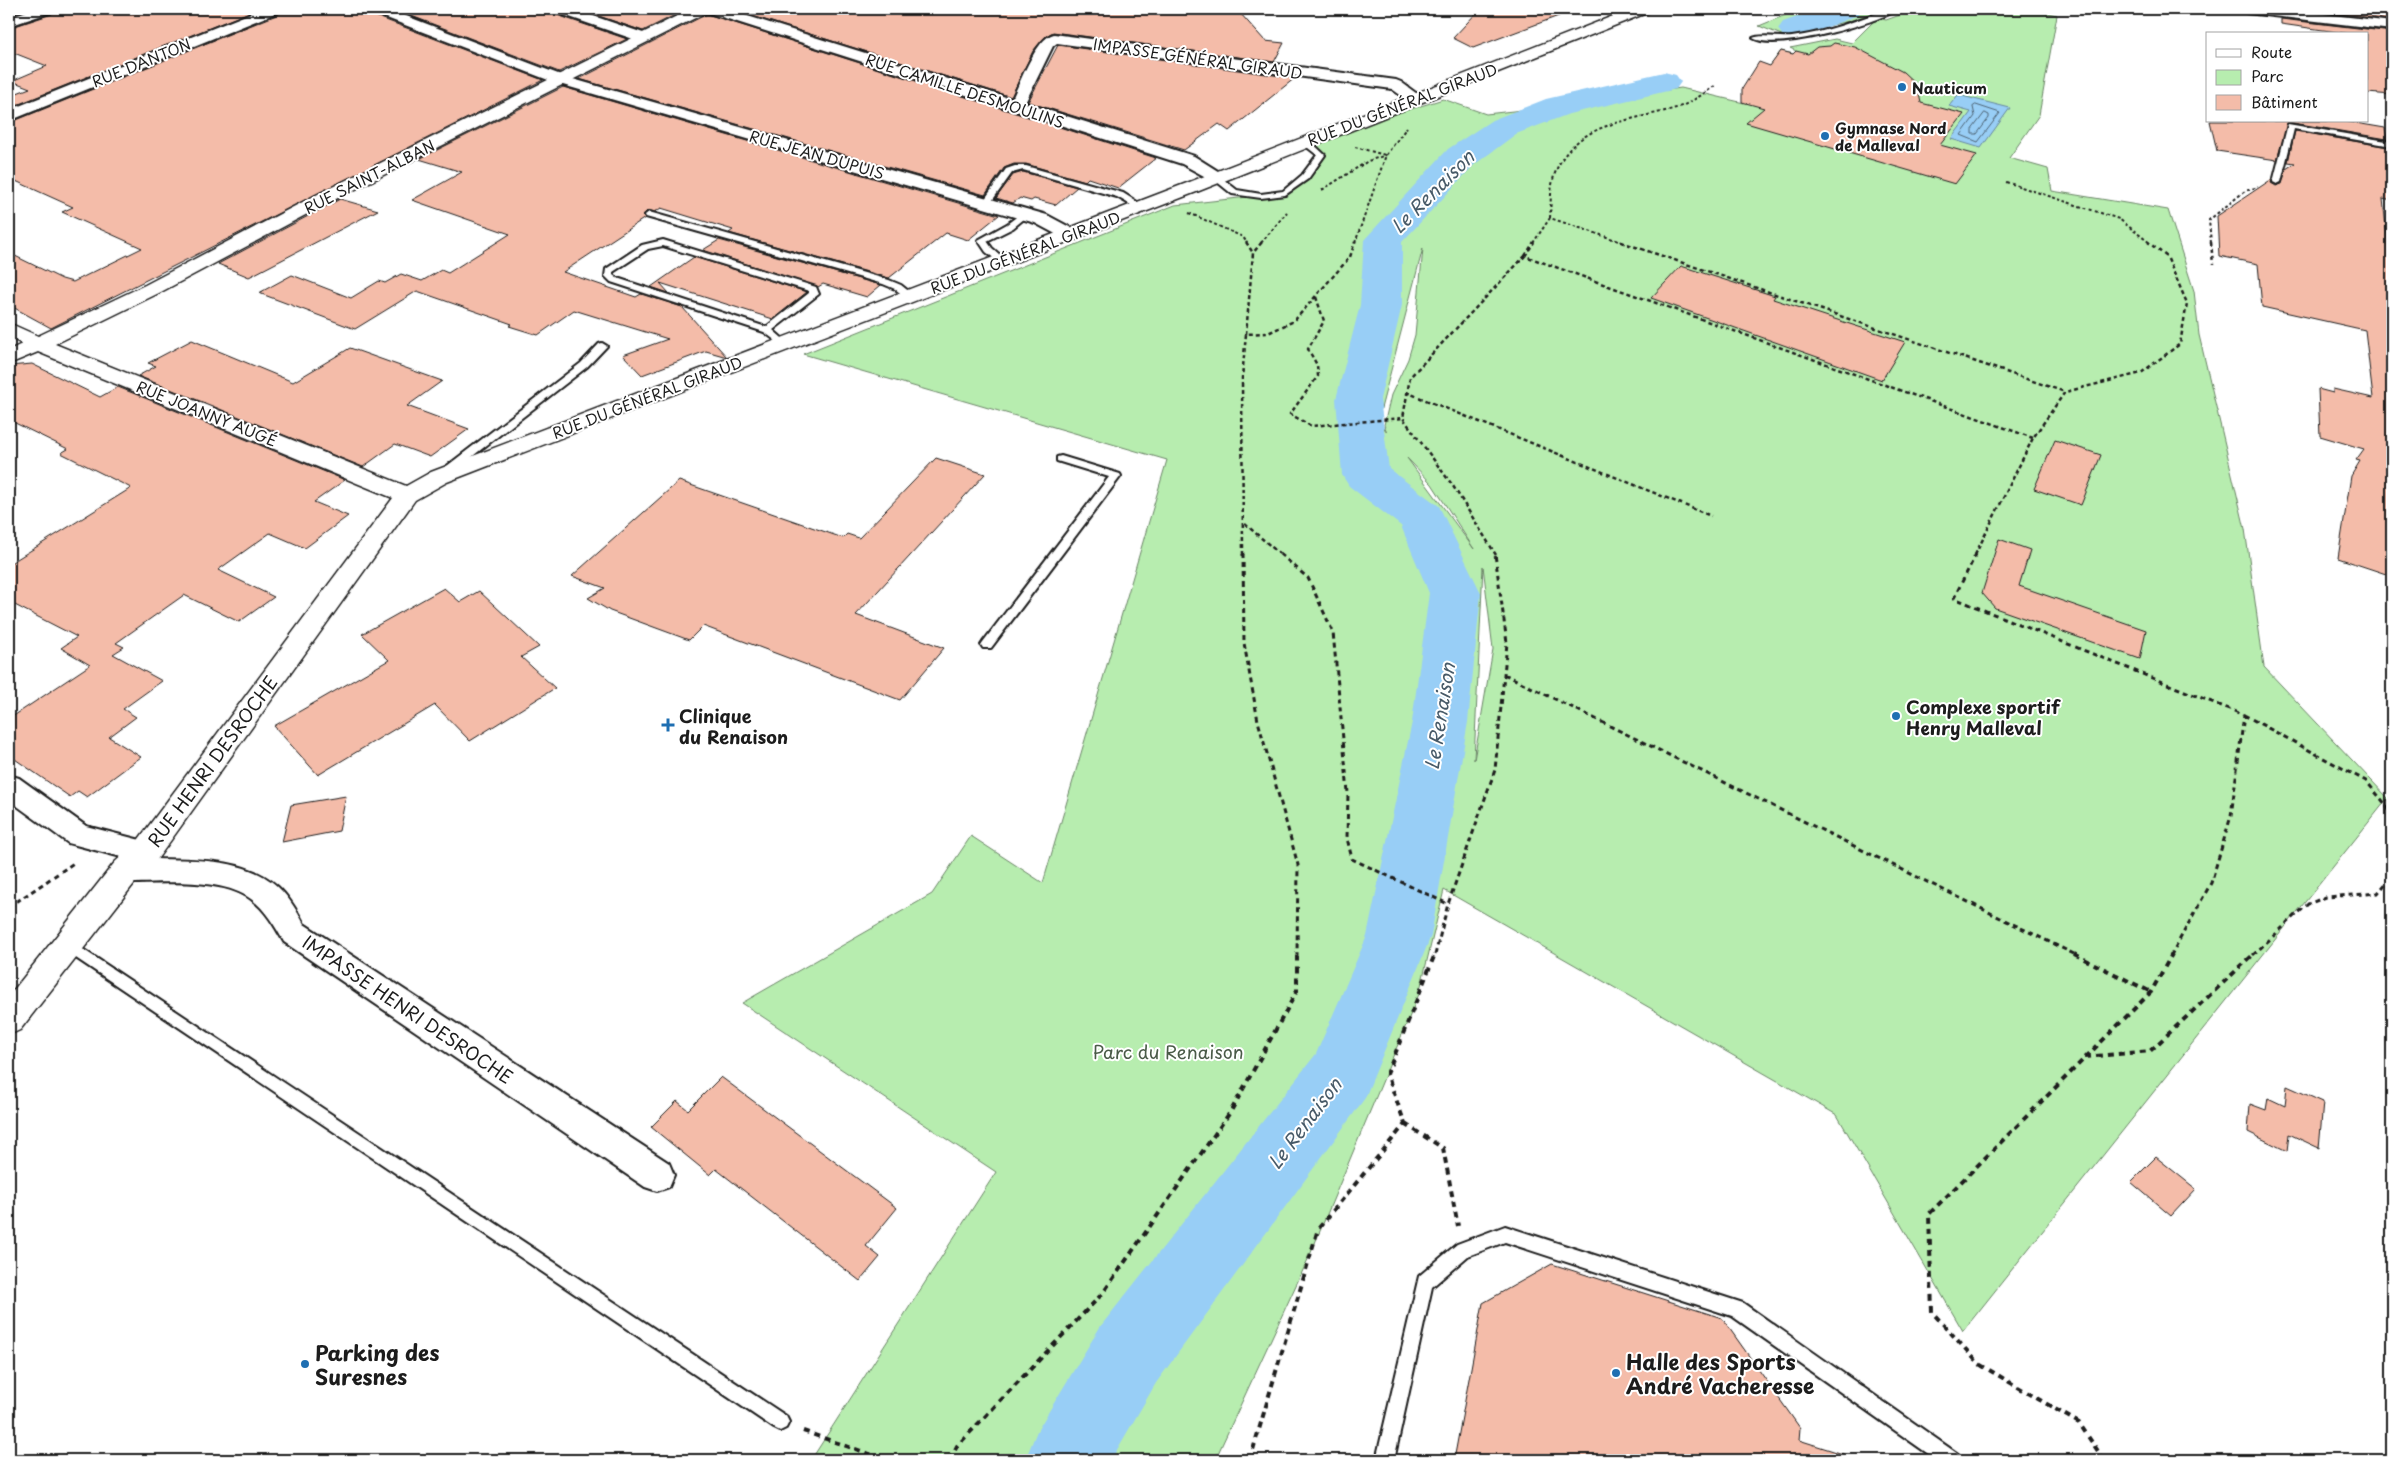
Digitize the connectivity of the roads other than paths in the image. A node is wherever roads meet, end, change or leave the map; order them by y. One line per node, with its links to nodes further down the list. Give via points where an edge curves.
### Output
1 (46, 9): 10 (street)
2 (273, 9): 17 (street, RUE DANTON)
3 (376, 9): 14 (street, RUE JEAN DUPUIS)
4 (560, 9): 12 (street)
5 (702, 9): 12 (street, RUE SAINT-ALBAN)
6 (711, 9): 16 (street, RUE CAMILLE DESMOULINS)
7 (1644, 9): 15 (street, RUE DU GÉNÉRAL GIRAUD)
8 (1895, 9): 13 (lane, via 1818,34 1773,42)
9 (2248, 9): 11 (street)
10 (9, 22)
11 (2392, 26)
12 (644, 38): 14 (street, RUE SAINT-ALBAN)
13 (1757, 38)
14 (561, 80): 22 (street, RUE JEAN DUPUIS); 31 (street, RUE SAINT-ALBAN, via 152,289)
15 (1416, 99): 16 (street, IMPASSE GÉNÉRAL GIRAUD, via 1396,85 1054,38 1046,44); 18 (street, RUE DU GÉNÉRAL GIRAUD)
16 (1016, 106): 20 (street, RUE CAMILLE DESMOULINS, via 1188,160)
17 (9, 116)
18 (1306, 142): 20 (street, RUE DU GÉNÉRAL GIRAUD); 20 (lane, via 1321,154 1285,194 1261,196 1235,192)
19 (2392, 144): 21 (lane, via 2291,126)
20 (1215, 177): 23 (street, RUE DU GÉNÉRAL GIRAUD)
21 (2277, 182)
22 (986, 203): 23 (lane, via 1009,171 1023,168 1120,195); 24 (street, RUE JEAN DUPUIS)
23 (1141, 207): 26 (street, RUE DU GÉNÉRAL GIRAUD)
24 (1026, 214): 26 (street, RUE JEAN DUPUIS, via 1050,222); 27 (lane, via 982,240)
25 (650, 215): 28 (lane, via 886,282)
26 (1071, 235): 27 (street, RUE DU GÉNÉRAL GIRAUD)
27 (1003, 261): 28 (street, RUE DU GÉNÉRAL GIRAUD)
28 (911, 297): 32 (street, RUE DU GÉNÉRAL GIRAUD)
29 (9, 328): 31 (street, RUE JOANNY AUGÉ)
30 (767, 330): 30 (lane, via 810,298 814,294 813,289 663,243 644,247 609,271 614,280); 32 (lane)
31 (37, 344): 34 (street, RUE SAINT-ALBAN); 37 (street, RUE JOANNY AUGÉ)
32 (784, 344): 36 (street, RUE DU GÉNÉRAL GIRAUD)
33 (602, 346): 36 (lane, via 584,365)
34 (9, 358)
35 (1061, 459): 38 (lane, via 1116,476)
36 (439, 477): 37 (street, RUE DU GÉNÉRAL GIRAUD)
37 (407, 495): 40 (street, RUE HENRI DESROCHE)
38 (987, 645)
39 (9, 786): 40 (street, IMPASSE HENRI DESROCHE, via 78,835 104,842)
40 (136, 861): 41 (street, RUE HENRI DESROCHE); 43 (street, IMPASSE HENRI DESROCHE, via 217,874 255,886 282,912 294,932)
41 (69, 946): 42 (street, RUE HENRI DESROCHE); 44 (lane)
42 (9, 1020)
43 (657, 1175)
44 (780, 1422)
45 (1385, 1460): 46 (lane, via 1425,1282 1463,1250 1505,1234 1737,1309)
46 (1952, 1460)

